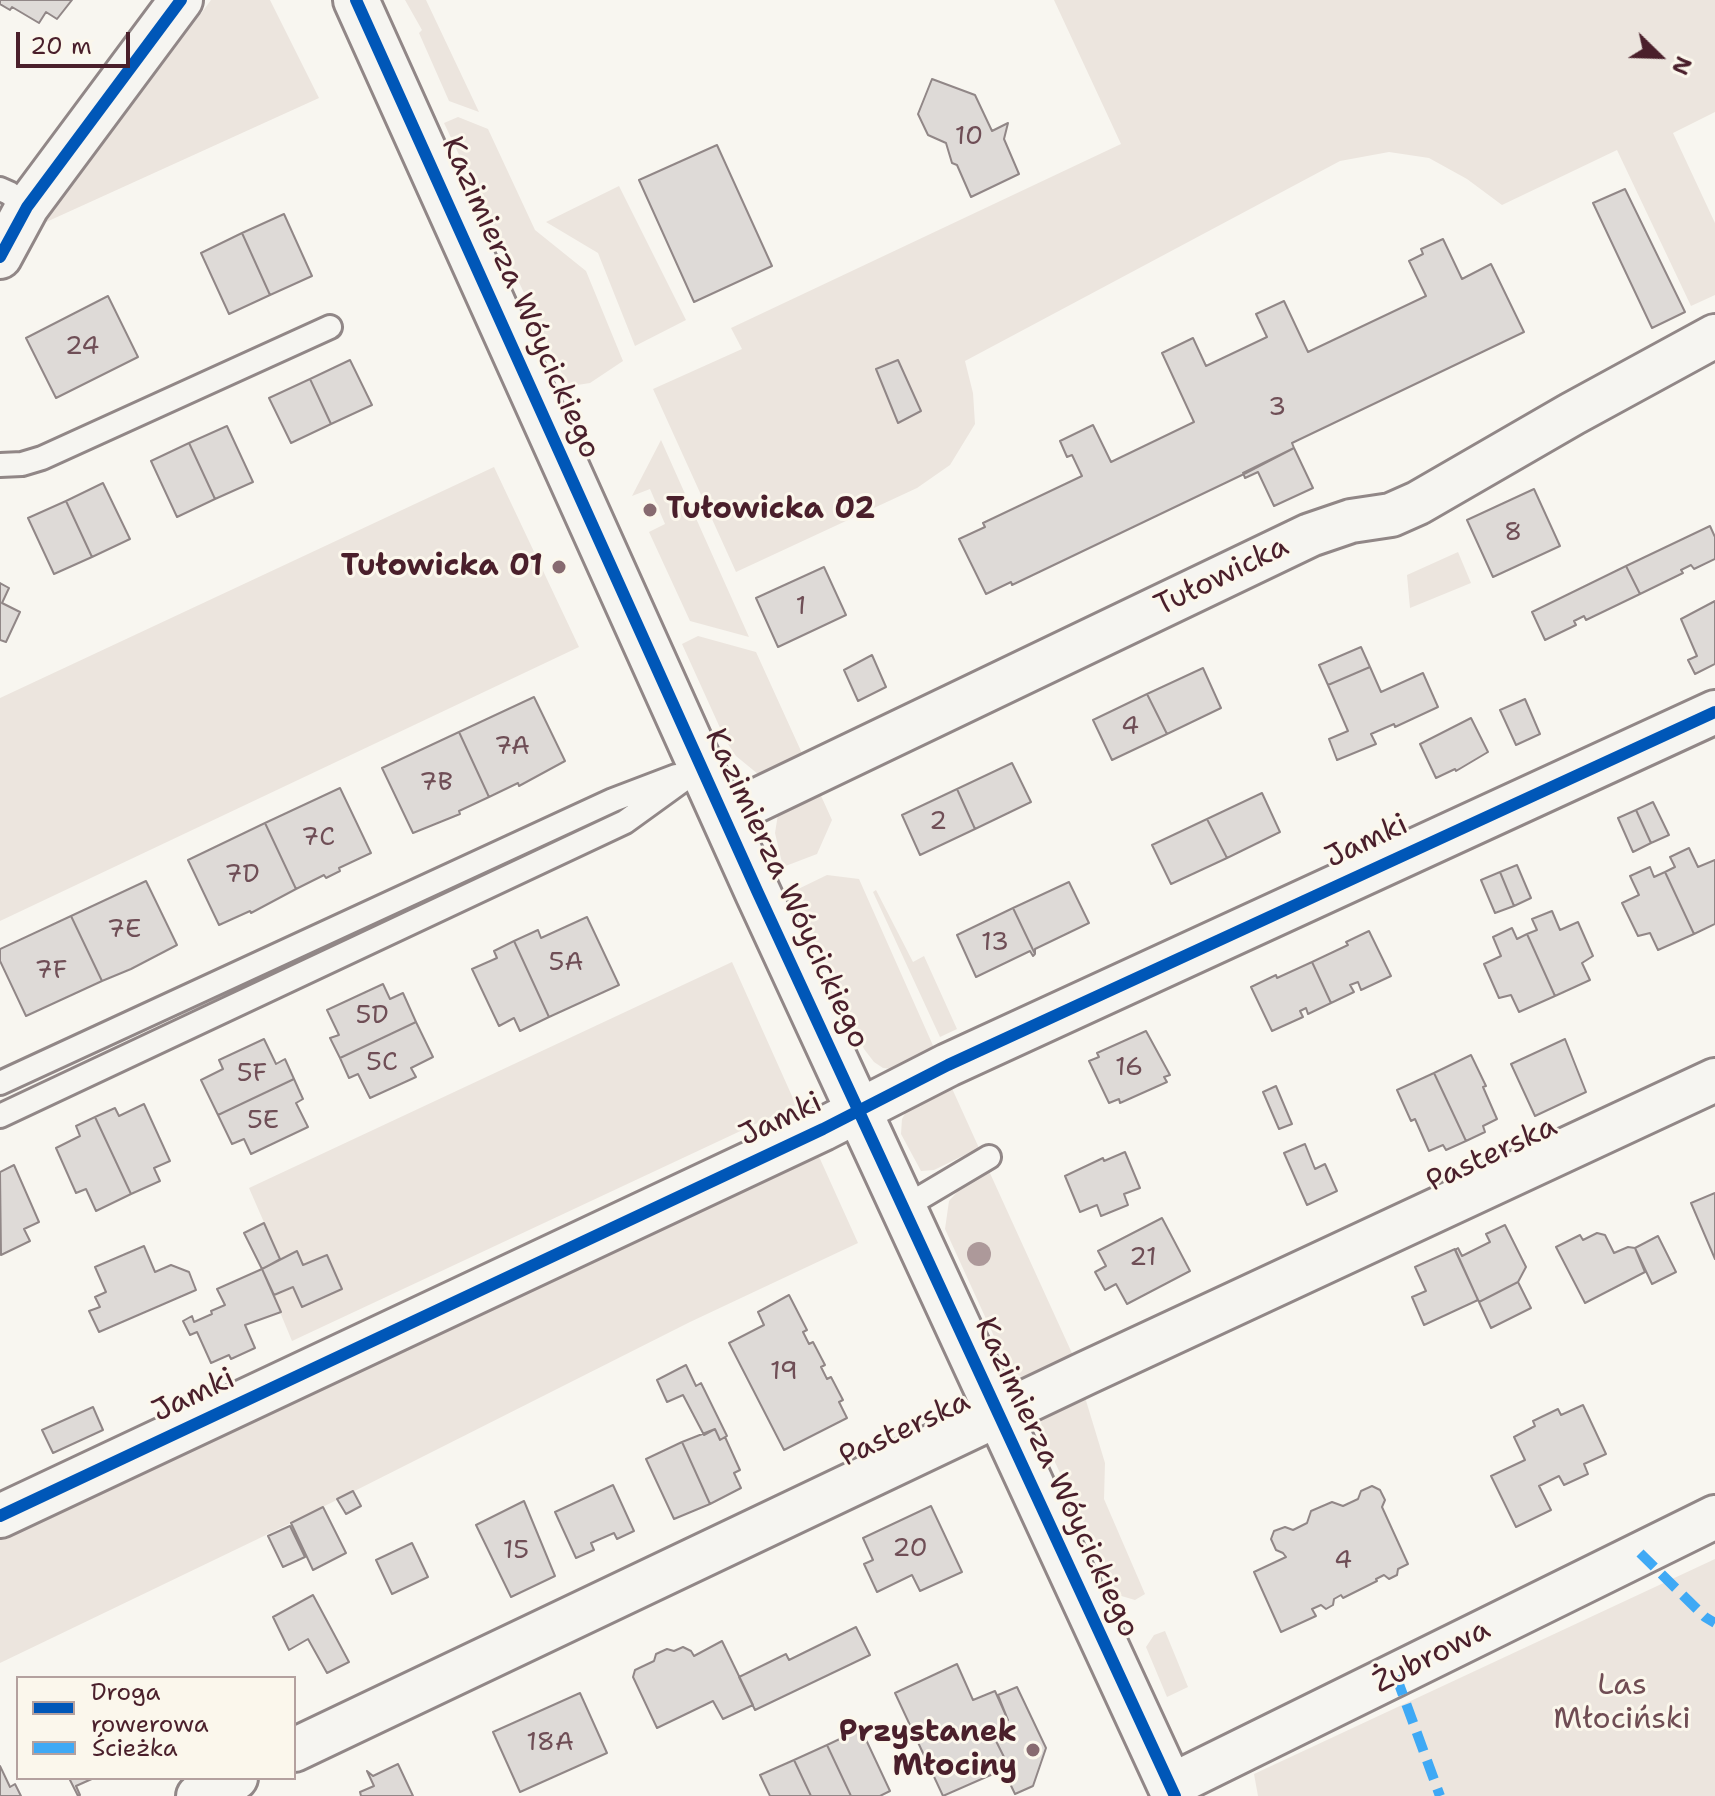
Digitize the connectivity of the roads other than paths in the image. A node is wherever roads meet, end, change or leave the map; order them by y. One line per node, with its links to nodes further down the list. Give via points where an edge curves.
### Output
1 (181, 0): 3 (street)
2 (356, 0): 9 (street, Kazimierza Wóycickiego)
3 (13, 198): 4 (street)
4 (0, 257)
5 (330, 327): 7 (lane, via 42,458)
6 (1715, 336): 10 (street, Tułowicka, via 1418,503 1310,535)
7 (0, 465)
8 (1715, 712): 13 (street, Jamki, via 948,1065)
9 (701, 767): 10 (street, Kazimierza Wóycickiego); 12 (lane, via 613,800); 14 (lane, via 625,822)
10 (724, 816): 13 (street, Kazimierza Wóycickiego)
11 (1715, 1080): 17 (street, Pasterska)
12 (0, 1083)
13 (859, 1111): 16 (street, Kazimierza Wóycickiego); 18 (street, Jamki)
14 (0, 1116)
15 (989, 1157): 16 (lane)
16 (903, 1208): 17 (street, Kazimierza Wóycickiego)
17 (998, 1415): 20 (street, Pasterska); 22 (street, Kazimierza Wóycickiego)
18 (0, 1516)
19 (1715, 1517): 22 (street, Żubrowa)
20 (296, 1749)
21 (232, 1780): 23 (street)
22 (1165, 1793)
23 (198, 1796)

